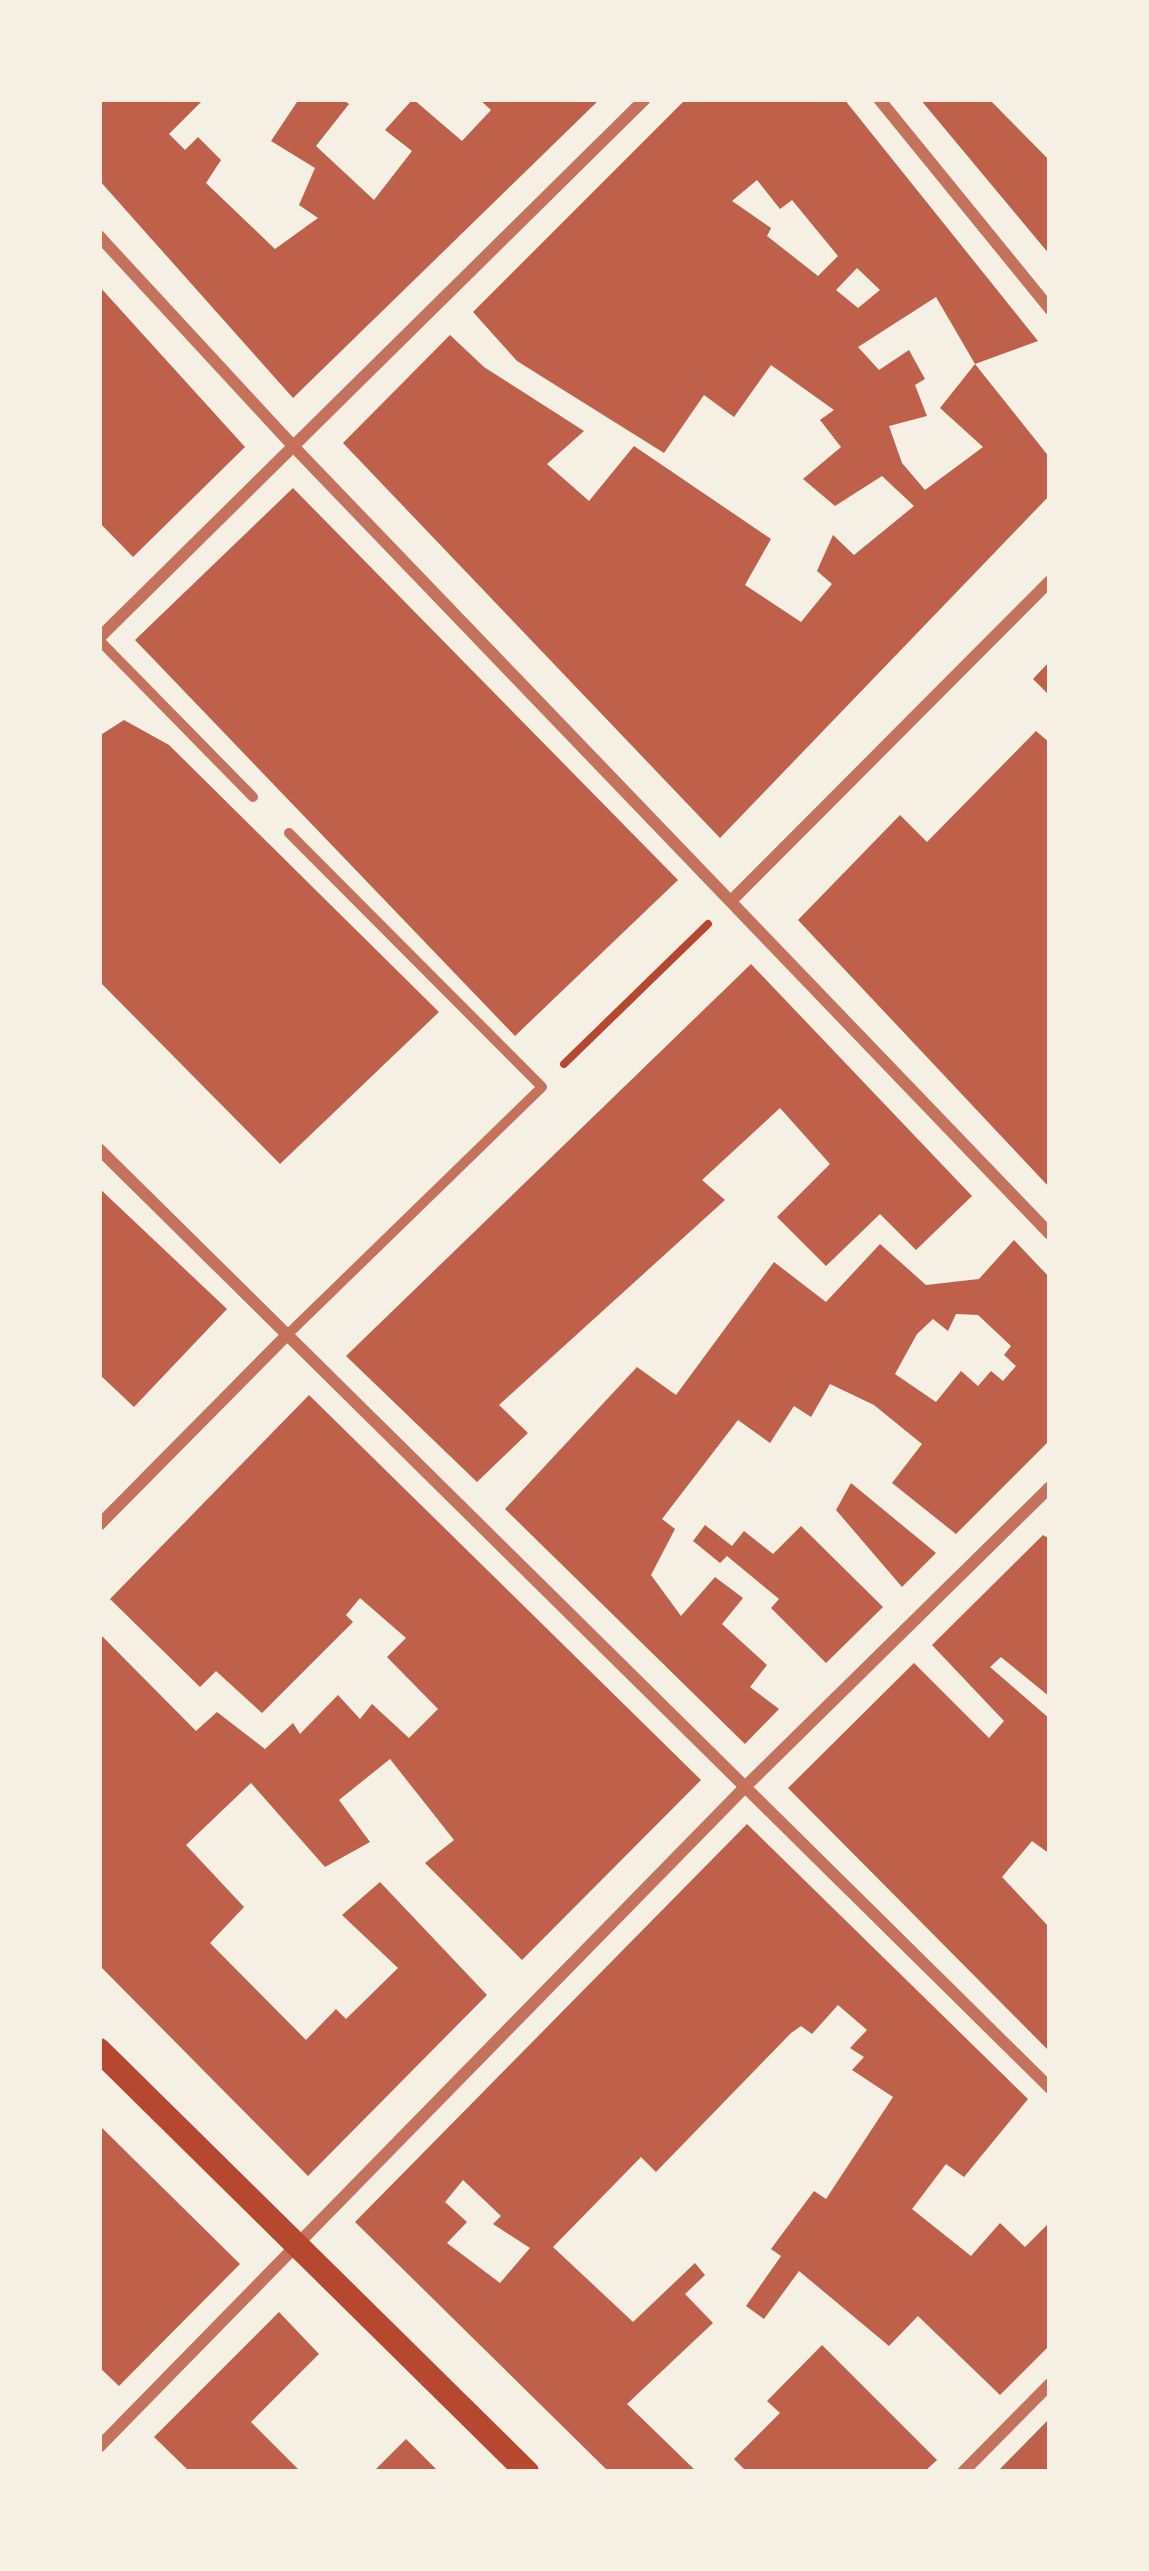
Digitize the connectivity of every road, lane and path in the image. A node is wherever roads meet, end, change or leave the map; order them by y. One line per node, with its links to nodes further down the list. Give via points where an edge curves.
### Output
1 (645, 99): 5 (street)
2 (879, 99): 4 (street)
3 (99, 236): 5 (street)
4 (1050, 309)
5 (294, 447): 7 (street); 10 (street)
6 (1050, 580): 10 (street)
7 (99, 639): 8 (street)
8 (253, 797)
9 (289, 833): 11 (street)
10 (734, 899): 11 (path); 13 (street)
11 (542, 1087): 14 (street)
12 (99, 1149): 14 (street)
13 (1050, 1234)
14 (285, 1337): 16 (street); 17 (street)
15 (1050, 1486): 17 (street)
16 (99, 1525)
17 (747, 1785): 19 (street); 20 (street)
18 (99, 2050): 20 (main road)
19 (1050, 2088)
20 (299, 2242): 22 (street); 23 (main road)
21 (1050, 2384): 24 (street)
22 (99, 2447)
23 (527, 2472)
24 (963, 2472)

